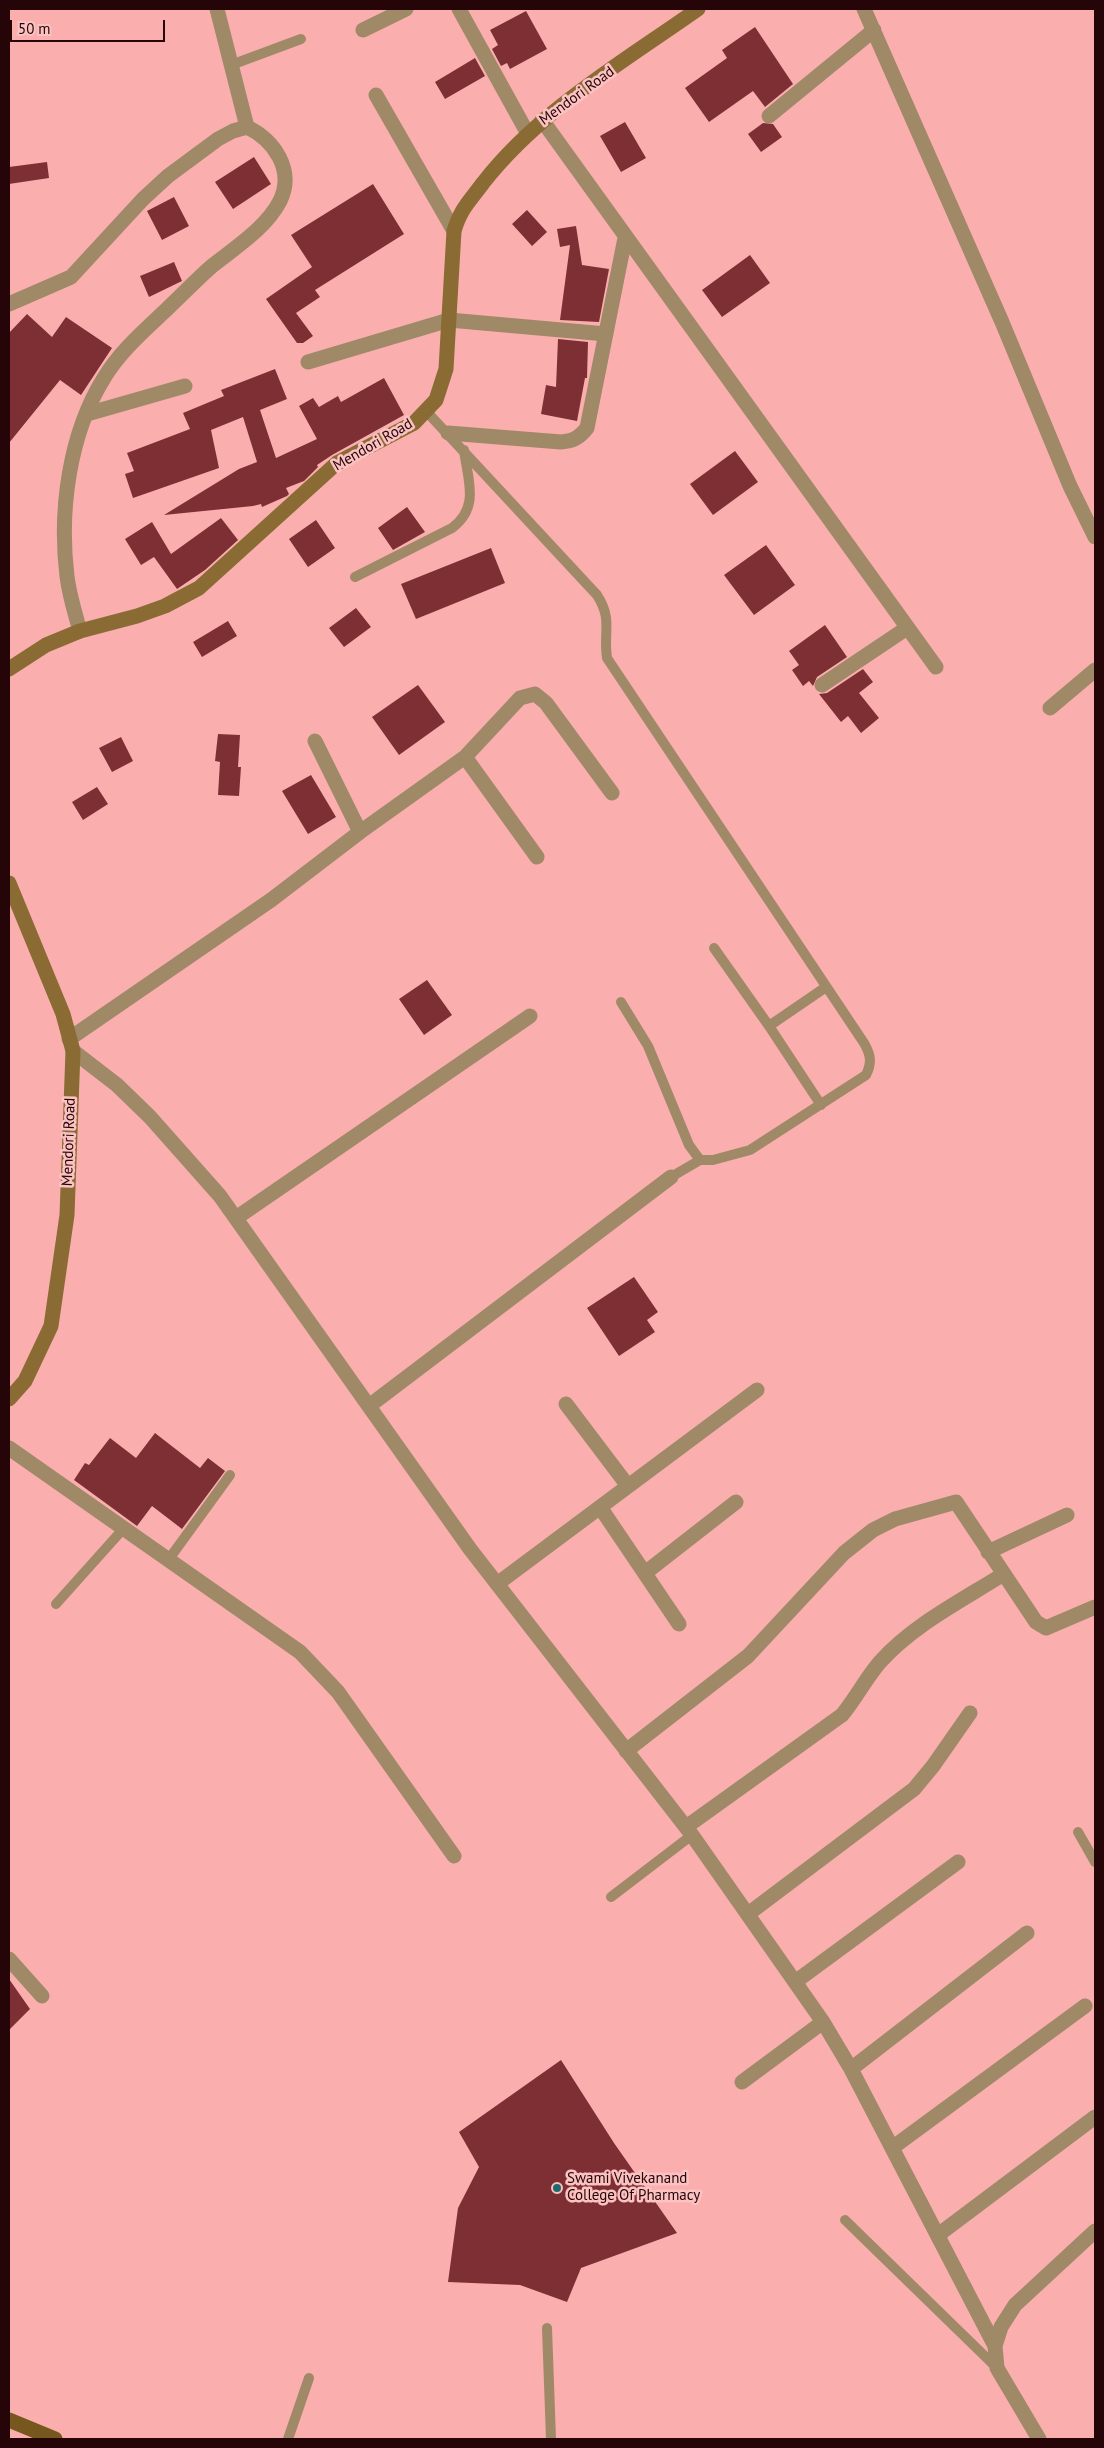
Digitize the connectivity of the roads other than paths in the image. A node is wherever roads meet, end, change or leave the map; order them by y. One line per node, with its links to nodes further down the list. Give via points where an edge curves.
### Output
1 (217, 9): 9 (street)
2 (406, 9): 6 (street)
3 (459, 9): 14 (street)
4 (698, 9): 12 (main road, Mendori Road)
5 (864, 9): 7 (street)
6 (363, 30)
7 (874, 30): 11 (street); 26 (street, via 1070,486)
8 (301, 39): 9 (lane)
9 (231, 65): 13 (street)
10 (376, 95): 15 (street)
11 (769, 116)
12 (542, 120): 14 (main road, Mendori Road); 16 (street)
13 (247, 127): 17 (street, via 233,130 218,139 168,176 72,277); 23 (street, via 262,134 279,156 285,178 280,200 260,226 210,268 135,340 104,377)
14 (528, 134): 15 (main road, Mendori Road, via 460,211)
15 (454, 231): 18 (main road, Mendori Road)
16 (625, 238): 19 (street); 28 (street)
17 (9, 304)
18 (449, 320): 19 (street); 20 (street); 22 (main road, Mendori Road, via 446,369 436,400)
19 (606, 334): 24 (street, via 587,428 581,436 561,442)
20 (308, 362)
21 (186, 386): 23 (street)
22 (426, 411): 24 (lane); 29 (main road, Mendori Road, via 414,423 337,463 199,588 165,606)
23 (87, 414): 29 (street, via 70,467 63,522 67,577)
24 (448, 433): 25 (lane)
25 (464, 449): 27 (lane, via 470,507 463,520); 42 (lane, via 597,595 605,608 608,622 604,641 607,658)
26 (1095, 537)
27 (355, 577)
28 (907, 628): 30 (street); 33 (street)
29 (80, 631): 31 (main road, Mendori Road, via 46,645)
30 (936, 667)
31 (9, 669)
32 (1095, 670): 34 (street)
33 (822, 685)
34 (1050, 708)
35 (315, 741): 38 (street)
36 (465, 757): 37 (street, via 520,698 535,694 546,703); 38 (street); 39 (street)
37 (612, 793)
38 (360, 832): 46 (street)
39 (536, 857)
40 (10, 894): 46 (main road, Mendori Road, via 63,1014)
41 (714, 948): 45 (lane)
42 (826, 987): 45 (lane); 47 (lane, via 869,1052 871,1066 866,1075)
43 (621, 1002): 48 (lane, via 648,1046 690,1145)
44 (530, 1016): 50 (street)
45 (769, 1026): 47 (lane)
46 (71, 1045): 50 (street, via 150,1117); 52 (main road, Mendori Road, via 67,1215 51,1326 25,1381)
47 (821, 1105): 48 (lane, via 750,1150 713,1160)
48 (700, 1160): 49 (lane)
49 (671, 1177): 54 (street)
50 (236, 1218): 54 (street)
51 (757, 1390): 57 (street)
52 (9, 1399)
53 (566, 1404): 57 (street)
54 (369, 1406): 66 (street)
55 (9, 1448): 61 (street)
56 (230, 1475): 63 (lane)
57 (628, 1486): 59 (street)
58 (736, 1502): 64 (street)
59 (600, 1506): 64 (street); 66 (street)
60 (1067, 1515): 62 (street)
61 (124, 1528): 63 (street); 67 (lane)
62 (988, 1552): 65 (street); 71 (street, via 956,1502 895,1519 872,1530 844,1553 748,1656)
63 (168, 1559): 74 (street, via 273,1631 318,1668)
64 (645, 1573): 69 (street)
65 (1002, 1575): 68 (street, via 1036,1622 1046,1628); 72 (street, via 913,1632 881,1661 842,1715)
66 (497, 1584): 71 (street)
67 (56, 1604)
68 (1095, 1607)
69 (680, 1624)
70 (970, 1713): 78 (street, via 914,1789)
71 (626, 1750): 72 (street)
72 (689, 1831): 77 (lane); 78 (street)
73 (1078, 1832): 76 (lane)
74 (454, 1856)
75 (958, 1862): 81 (street)
76 (1095, 1862)
77 (611, 1897)
78 (748, 1914): 81 (street)
79 (1027, 1933): 85 (street)
80 (9, 1960): 82 (street)
81 (795, 1982): 84 (street)
82 (42, 1996)
83 (1085, 2006): 88 (street)
84 (823, 2022): 85 (street); 86 (street)
85 (852, 2070): 88 (street)
86 (742, 2082)
87 (1095, 2117): 91 (street)
88 (892, 2148): 91 (street)
89 (845, 2220): 94 (lane)
90 (1095, 2231): 93 (street, via 1015,2305 1001,2327)
91 (938, 2235): 93 (street)
92 (547, 2328): 99 (lane)
93 (996, 2346): 94 (street)
94 (997, 2368): 100 (street)
95 (309, 2378): 98 (lane)
96 (9, 2420): 97 (main road)
97 (55, 2439)
98 (288, 2439)
99 (550, 2439)
100 (1039, 2439)

